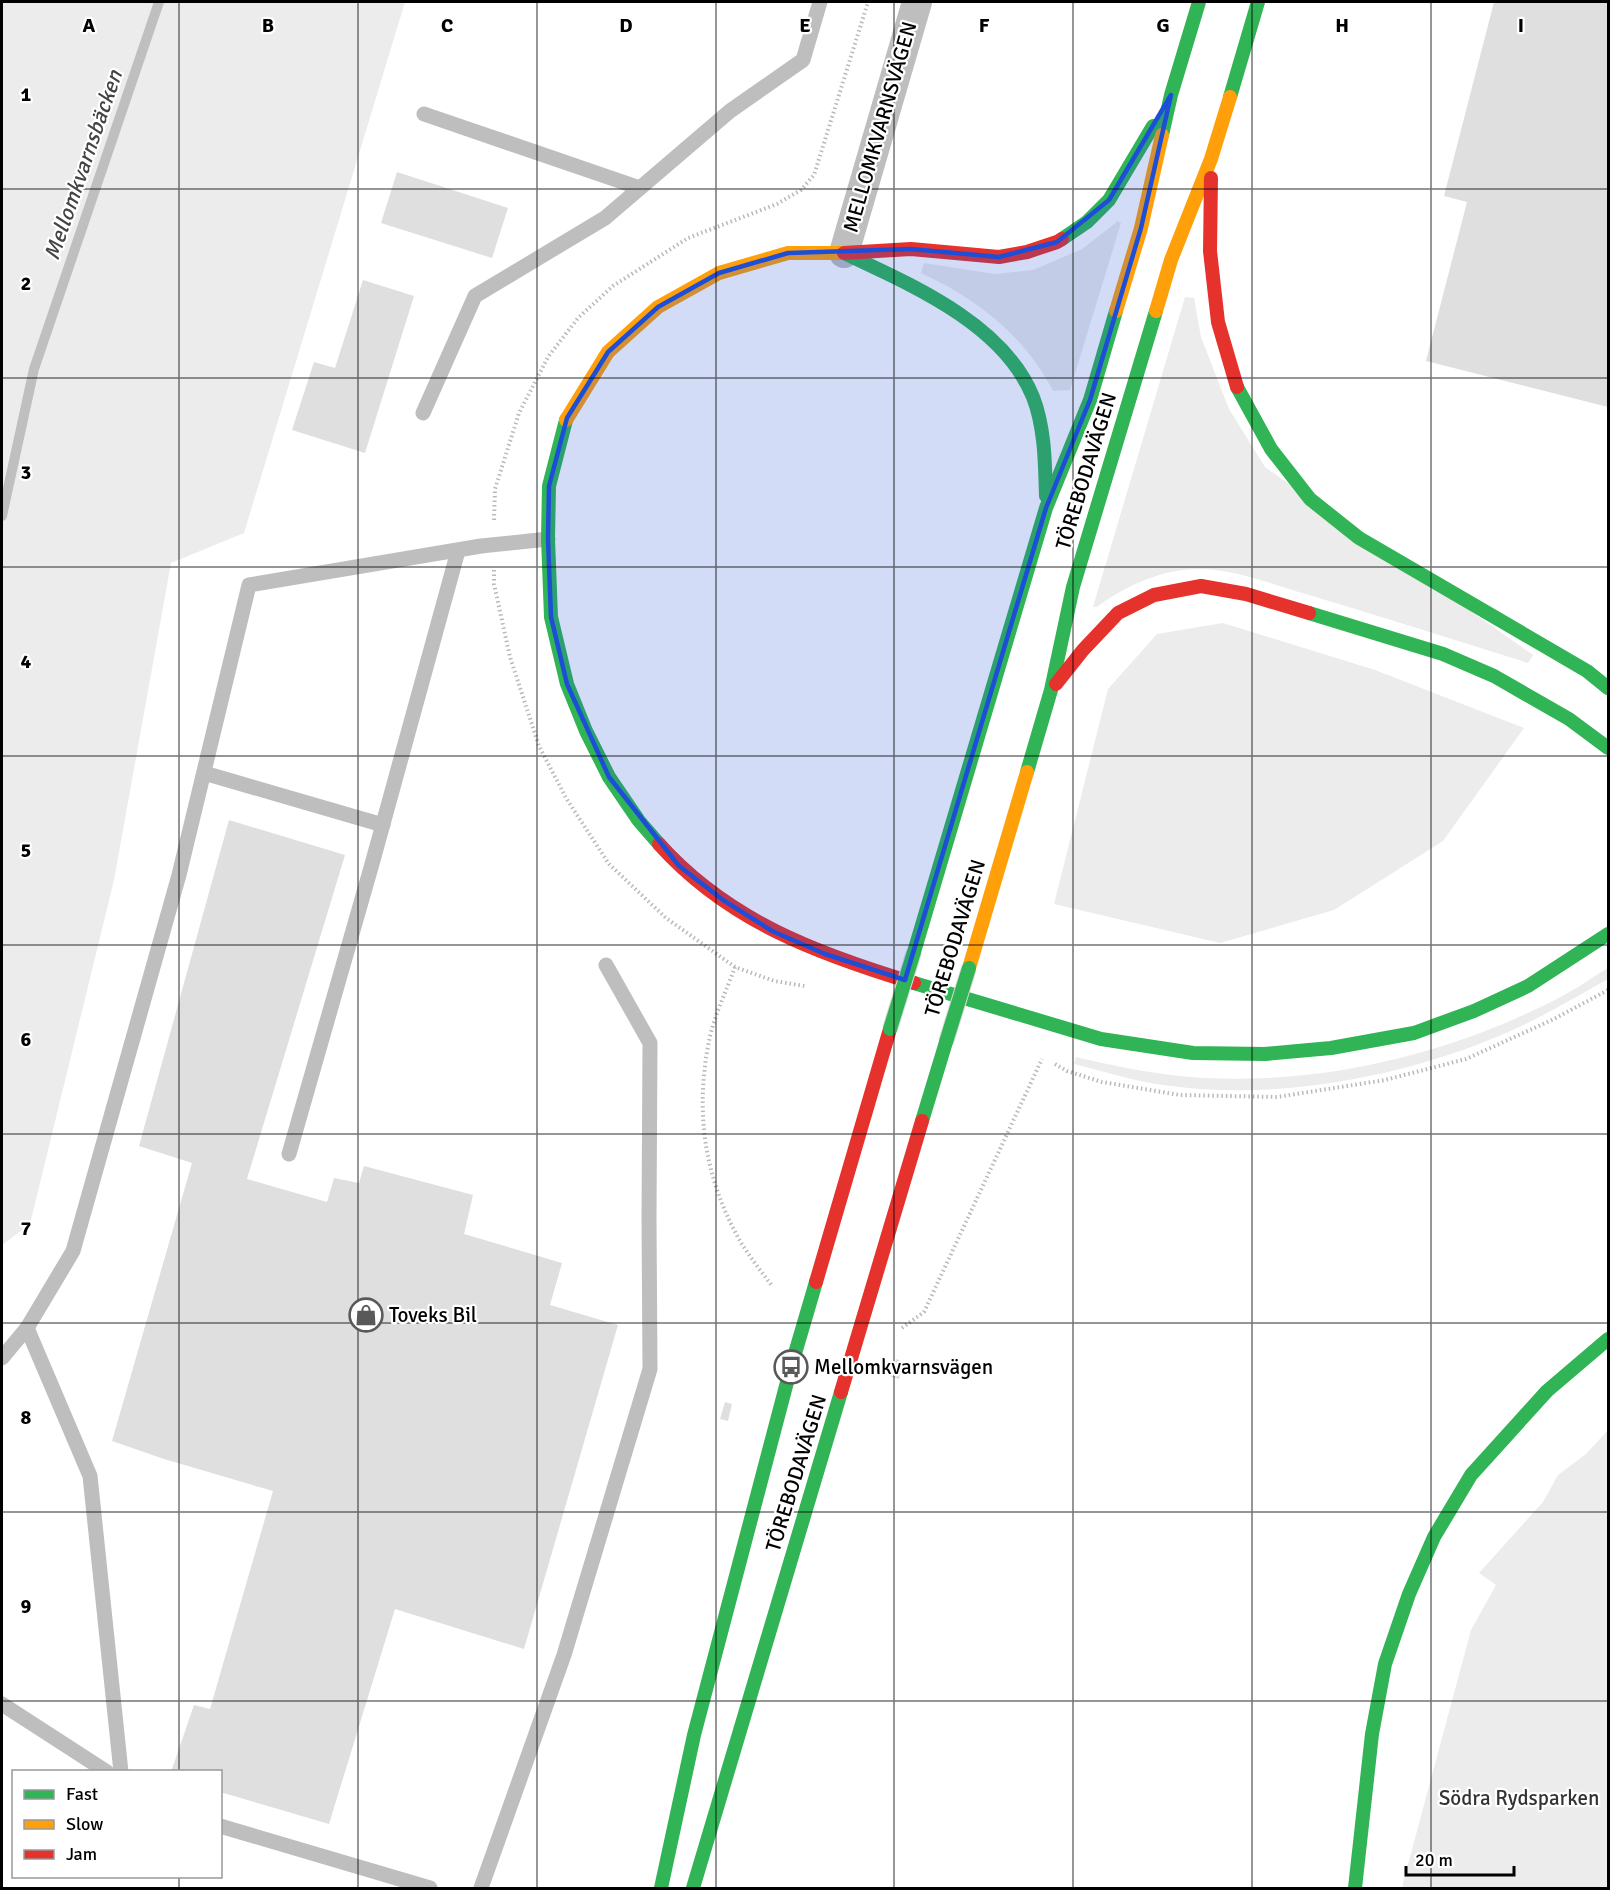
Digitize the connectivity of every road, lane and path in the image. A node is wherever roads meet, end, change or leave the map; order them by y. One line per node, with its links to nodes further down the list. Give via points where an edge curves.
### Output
1 (820, 2): 9 (lane, via 803,60 730,111)
2 (868, 2): 14 (path, via 814,175 801,190 777,204 688,237 613,285 578,318 548,357 519,413 495,489)
3 (917, 2): 10 (street, MELLOMKVARNSVÄGEN)
4 (1199, 2): 6 (main road, TÖREBODAVÄGEN)
5 (1258, 2): 8 (main road, TÖREBODAVÄGEN)
6 (1171, 95): 10 (main road, via 1109,200 1087,222 1057,242 999,257 911,249); 12 (main road, TÖREBODAVÄGEN, via 1141,228 1096,377)
7 (424, 114): 9 (lane)
8 (1211, 159): 16 (main road, via 1210,251 1218,322 1235,384 1271,449 1310,499 1359,538 1587,671); 17 (main road, TÖREBODAVÄGEN, via 1167,272 1072,587)
9 (640, 188): 11 (lane, via 605,218 475,296)
10 (844, 253): 12 (main road, via 951,309 1008,356 1028,384 1039,417); 13 (main road, via 788,253 719,273 658,307 608,352 567,418 549,486)
11 (423, 412)
12 (1046, 508): 40 (main road, TÖREBODAVÄGEN, bridge, via 791,1367 694,1734)
13 (548, 539): 14 (lane); 21 (main road, via 552,617 567,684 609,777 639,821 679,866 772,931 825,954 1101,1039 1193,1053 1265,1054 1331,1048 1414,1033 1528,986)
14 (494, 544): 15 (lane); 23 (path, via 494,584 510,657 539,746 566,798 609,864 666,918)
15 (458, 550): 19 (lane, via 249,585); 20 (lane)
16 (1608, 688)
17 (1051, 690): 18 (main road, via 1118,613 1154,595 1201,586 1246,594 1443,654 1494,676 1569,719); 41 (main road, TÖREBODAVÄGEN, bridge)
18 (1608, 748)
19 (204, 773): 20 (lane); 30 (lane, via 179,875 72,1251)
20 (383, 825): 28 (lane)
21 (1608, 934)
22 (606, 965): 39 (lane, via 650,1043 650,1369 564,1655)
23 (735, 967): 24 (path, via 774,981); 29 (path, via 709,1039 701,1101 706,1156 720,1202 741,1242)
24 (807, 986)
25 (1608, 990): 27 (path, via 1466,1059 1385,1080 1277,1097 1180,1095 1102,1082)
26 (1034, 1053): 27 (path)
27 (1043, 1058): 31 (path, via 924,1312)
28 (289, 1154)
29 (772, 1286)
30 (27, 1328): 33 (lane); 36 (lane, via 90,1476)
31 (902, 1328)
32 (1608, 1339): 42 (main road, via 1547,1391 1471,1475 1434,1537 1385,1664 1372,1734)
33 (2, 1358)
34 (2, 1704): 35 (lane)
35 (104, 1770)
36 (121, 1770)
37 (222, 1827): 38 (lane)
38 (430, 1888)
39 (481, 1888)
40 (661, 1888)
41 (693, 1888)
42 (1355, 1888)

